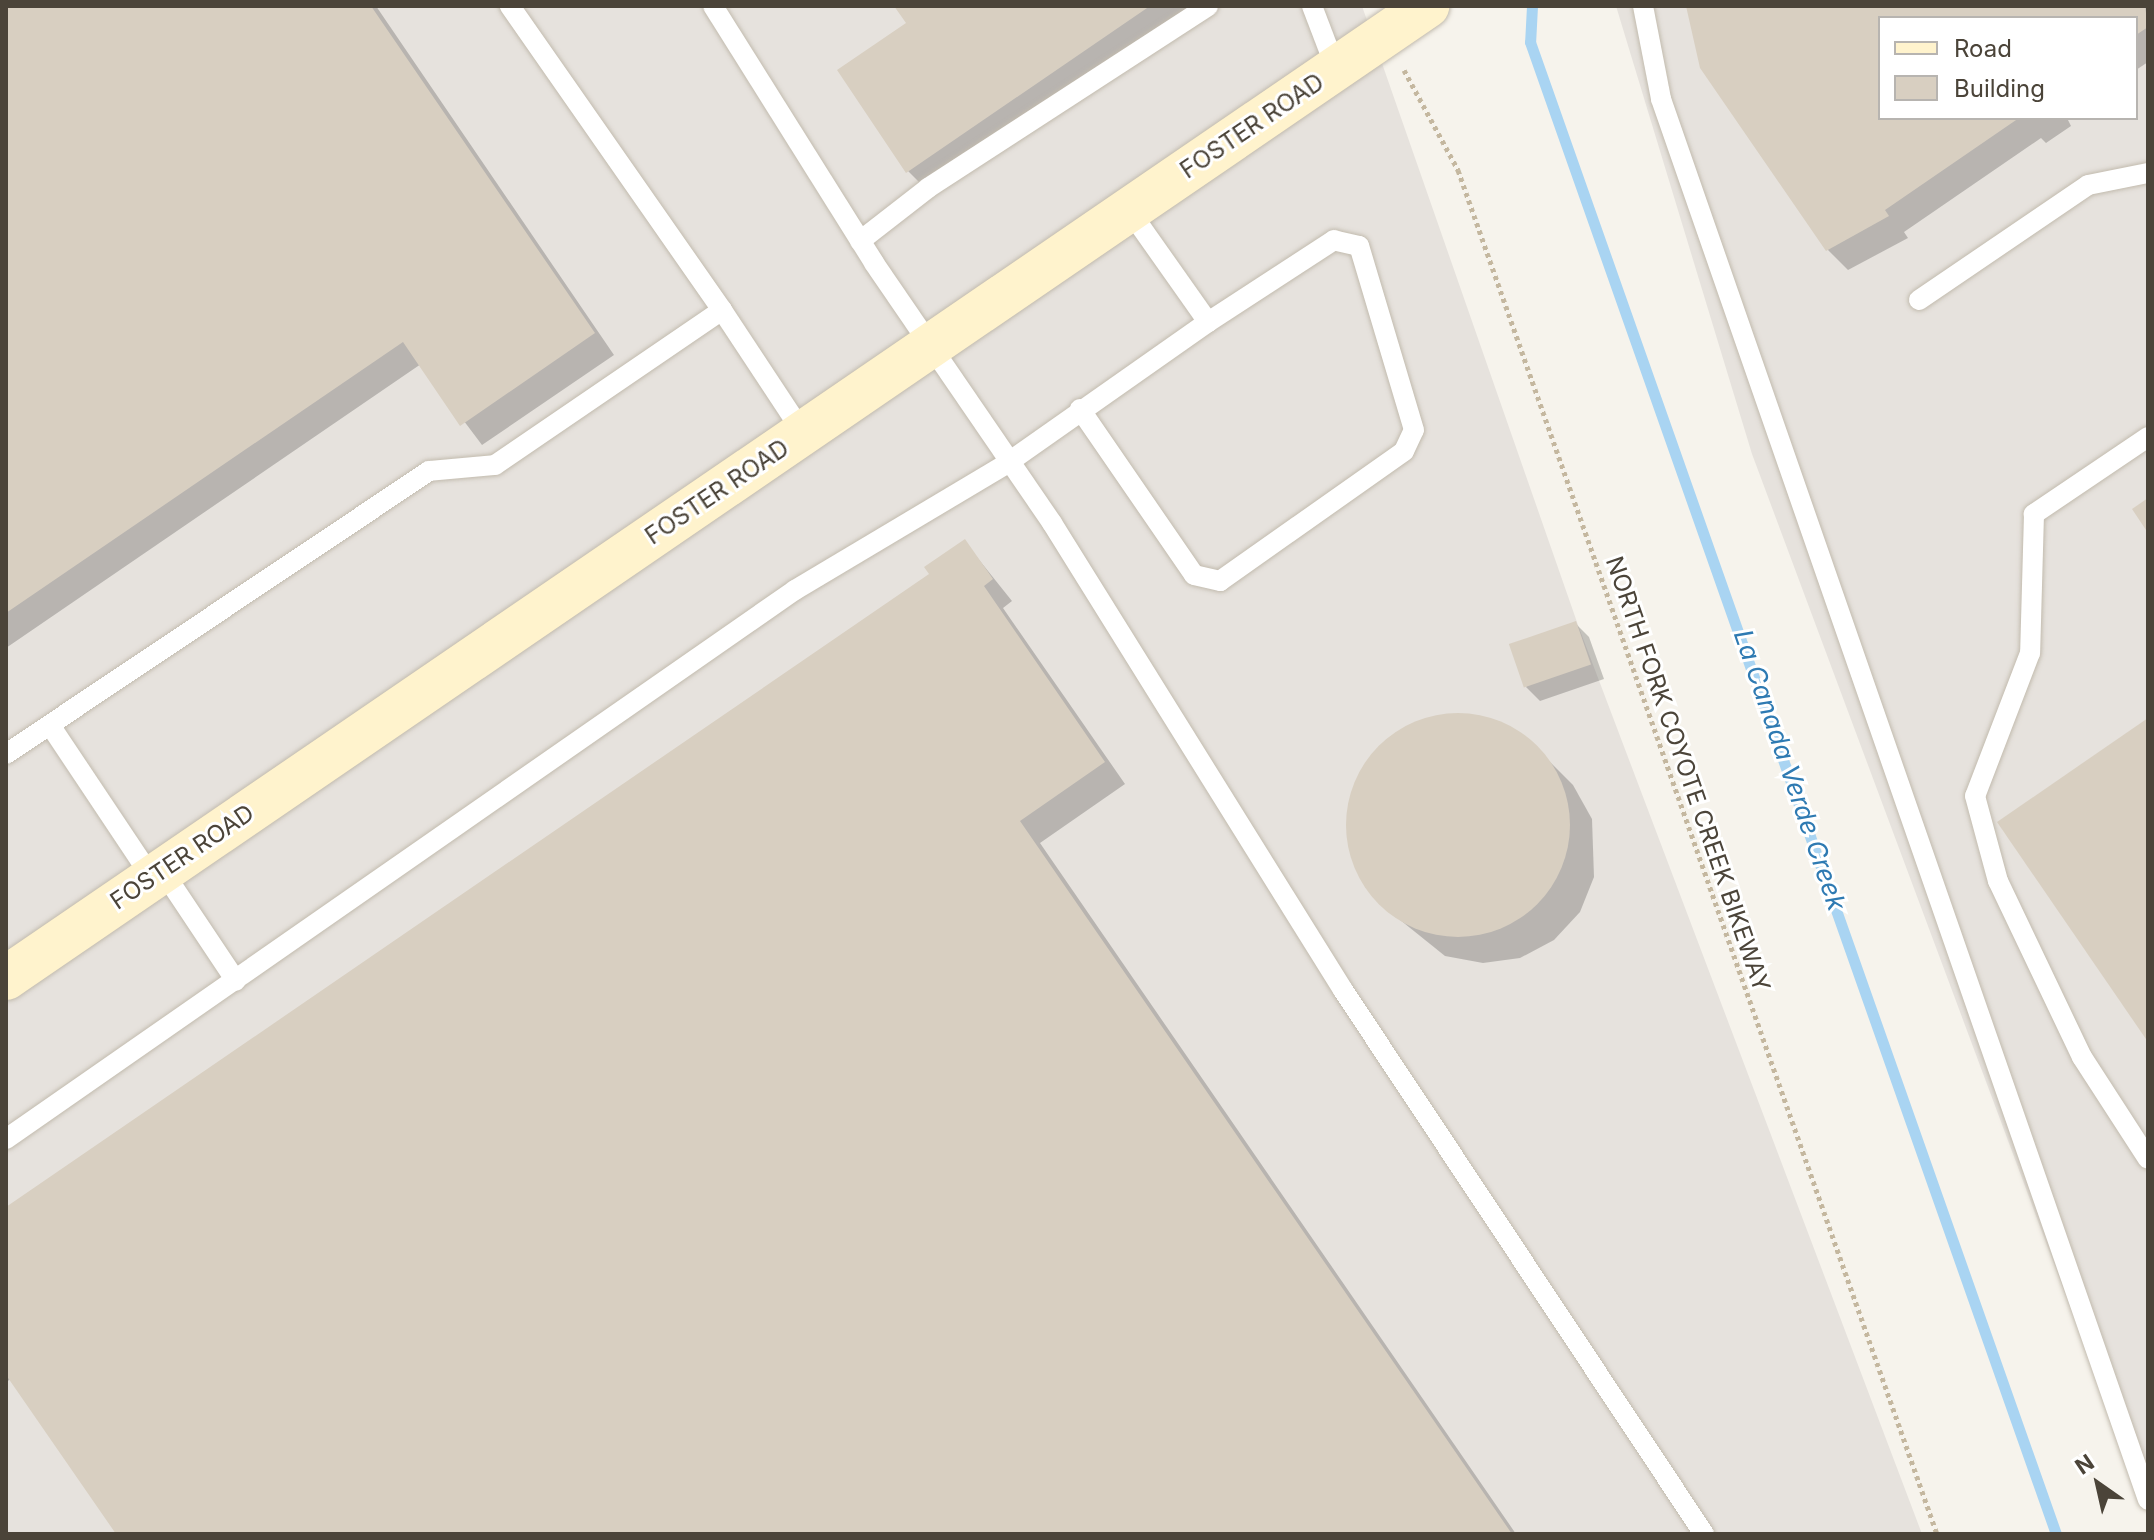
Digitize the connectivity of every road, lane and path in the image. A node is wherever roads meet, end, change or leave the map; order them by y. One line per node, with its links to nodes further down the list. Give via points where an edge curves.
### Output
1 (510, 6): 12 (lane)
2 (713, 6): 10 (lane)
3 (1208, 6): 10 (lane, via 928,188)
4 (1312, 6): 7 (lane)
5 (1643, 6): 26 (lane, via 1666,114)
6 (1399, 17): 7 (street, FOSTER ROAD); 28 (path, NORTH FORK COYOTE CREEK BIKEWAY, via 1458,170)
7 (1336, 69): 9 (street, FOSTER ROAD)
8 (2148, 173): 11 (lane, via 2088,185)
9 (1129, 210): 13 (lane); 14 (street, FOSTER ROAD)
10 (860, 241): 14 (lane)
11 (1919, 300)
12 (722, 310): 16 (lane); 19 (lane, via 495,465 429,471)
13 (1208, 322): 15 (lane); 15 (lane, via 1334,240 1359,246 1414,430 1404,451 1220,581 1194,575)
14 (929, 346): 16 (street, FOSTER ROAD); 18 (lane)
15 (1080, 409): 18 (lane)
16 (803, 433): 21 (street, FOSTER ROAD)
17 (2148, 437): 25 (lane, via 2034,514 2030,653 1975,796 1998,881 2082,1057)
18 (1006, 464): 23 (lane, via 795,590); 27 (lane, via 1052,523 1237,826)
19 (50, 725): 20 (lane); 21 (lane)
20 (6, 754)
21 (157, 874): 22 (street, FOSTER ROAD); 23 (lane)
22 (6, 978)
23 (236, 981): 24 (lane)
24 (6, 1139)
25 (2148, 1159)
26 (2148, 1500)
27 (1704, 1534)
28 (1937, 1534)

